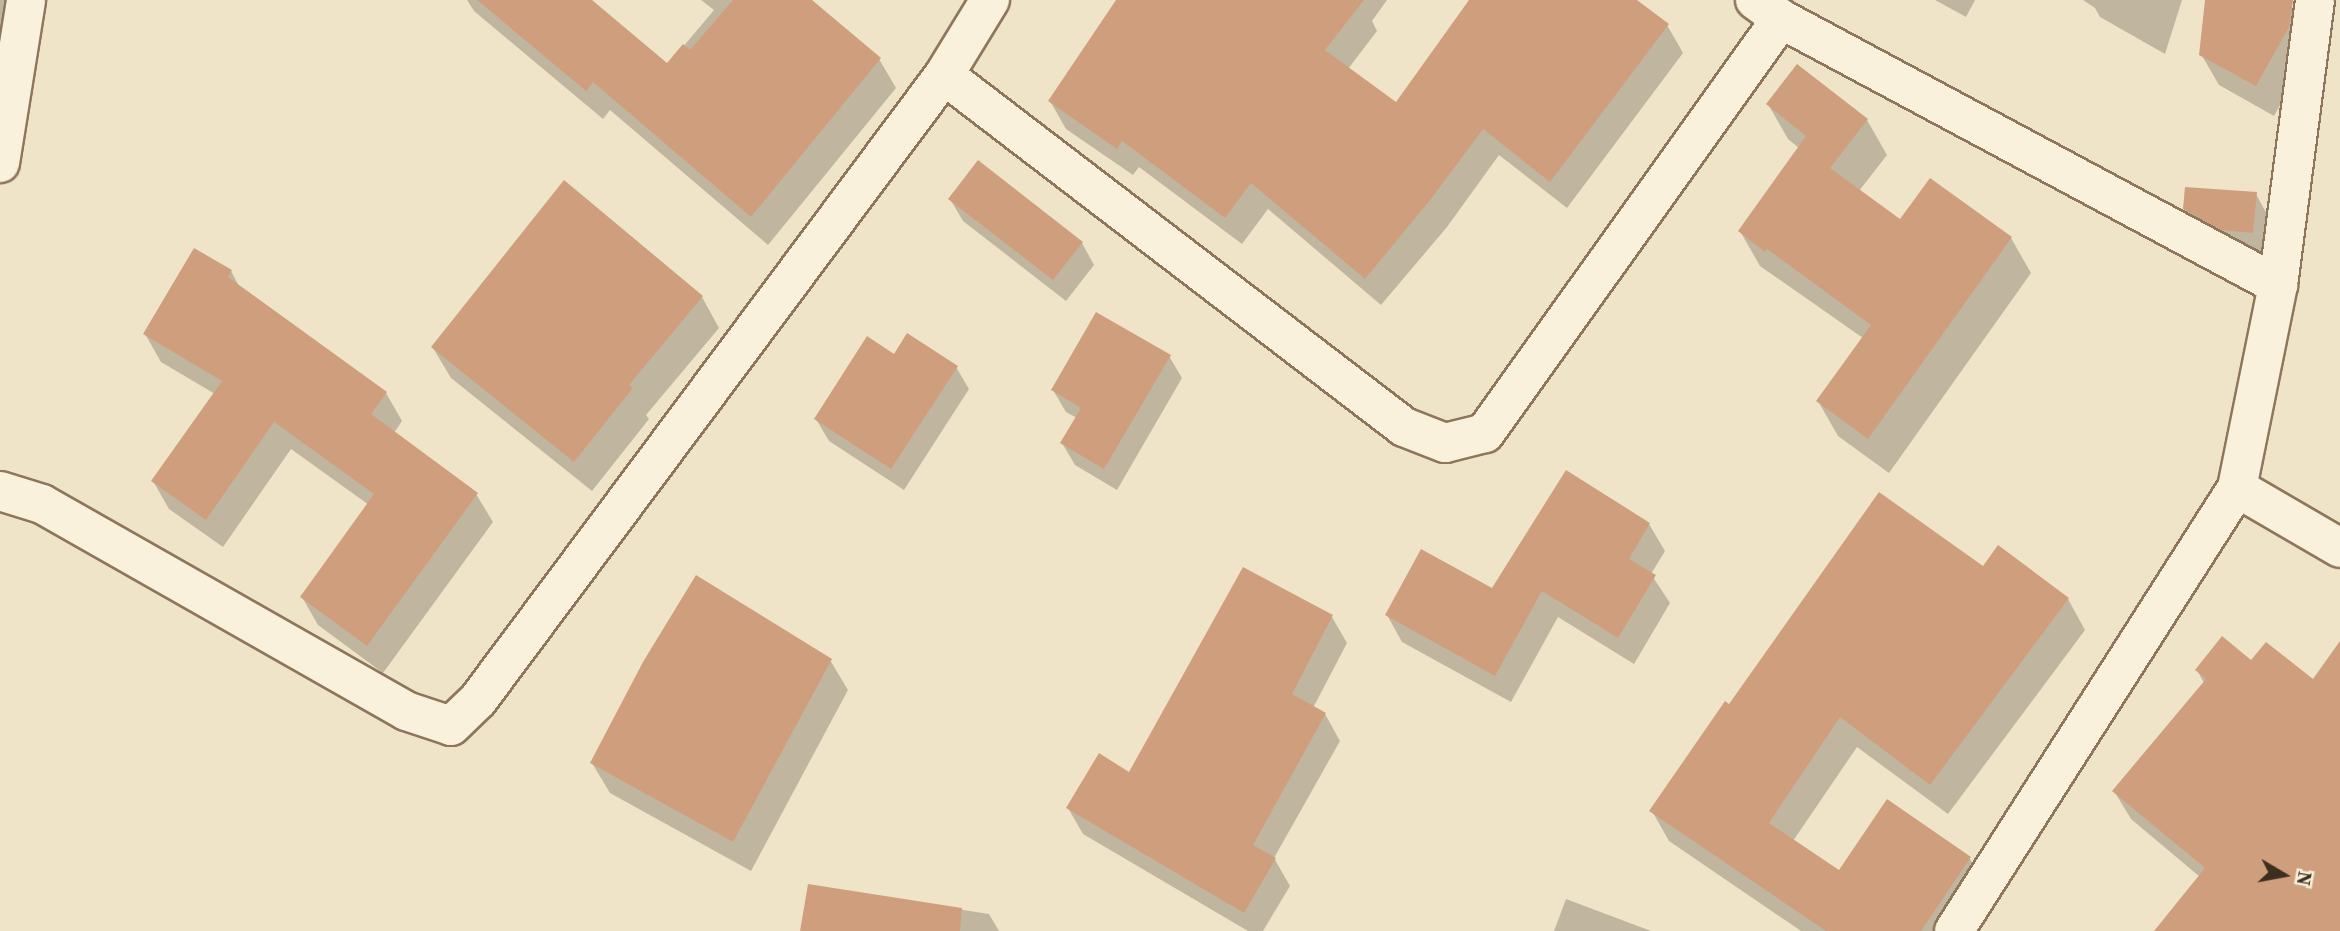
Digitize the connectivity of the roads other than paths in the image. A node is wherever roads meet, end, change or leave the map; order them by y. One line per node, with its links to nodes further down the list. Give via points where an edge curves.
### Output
1 (26, 0): 6 (street)
2 (990, 0): 5 (street)
3 (2315, 0): 7 (street)
4 (1768, 9): 5 (street, via 1485,433 1445,443 1404,427); 7 (street)
5 (944, 75): 9 (street, via 478,700 451,726 406,711 42,504)
6 (0, 163)
7 (2278, 285): 8 (street)
8 (2237, 488): 10 (street); 11 (street)
9 (0, 491)
10 (2340, 548)
11 (1954, 931)

